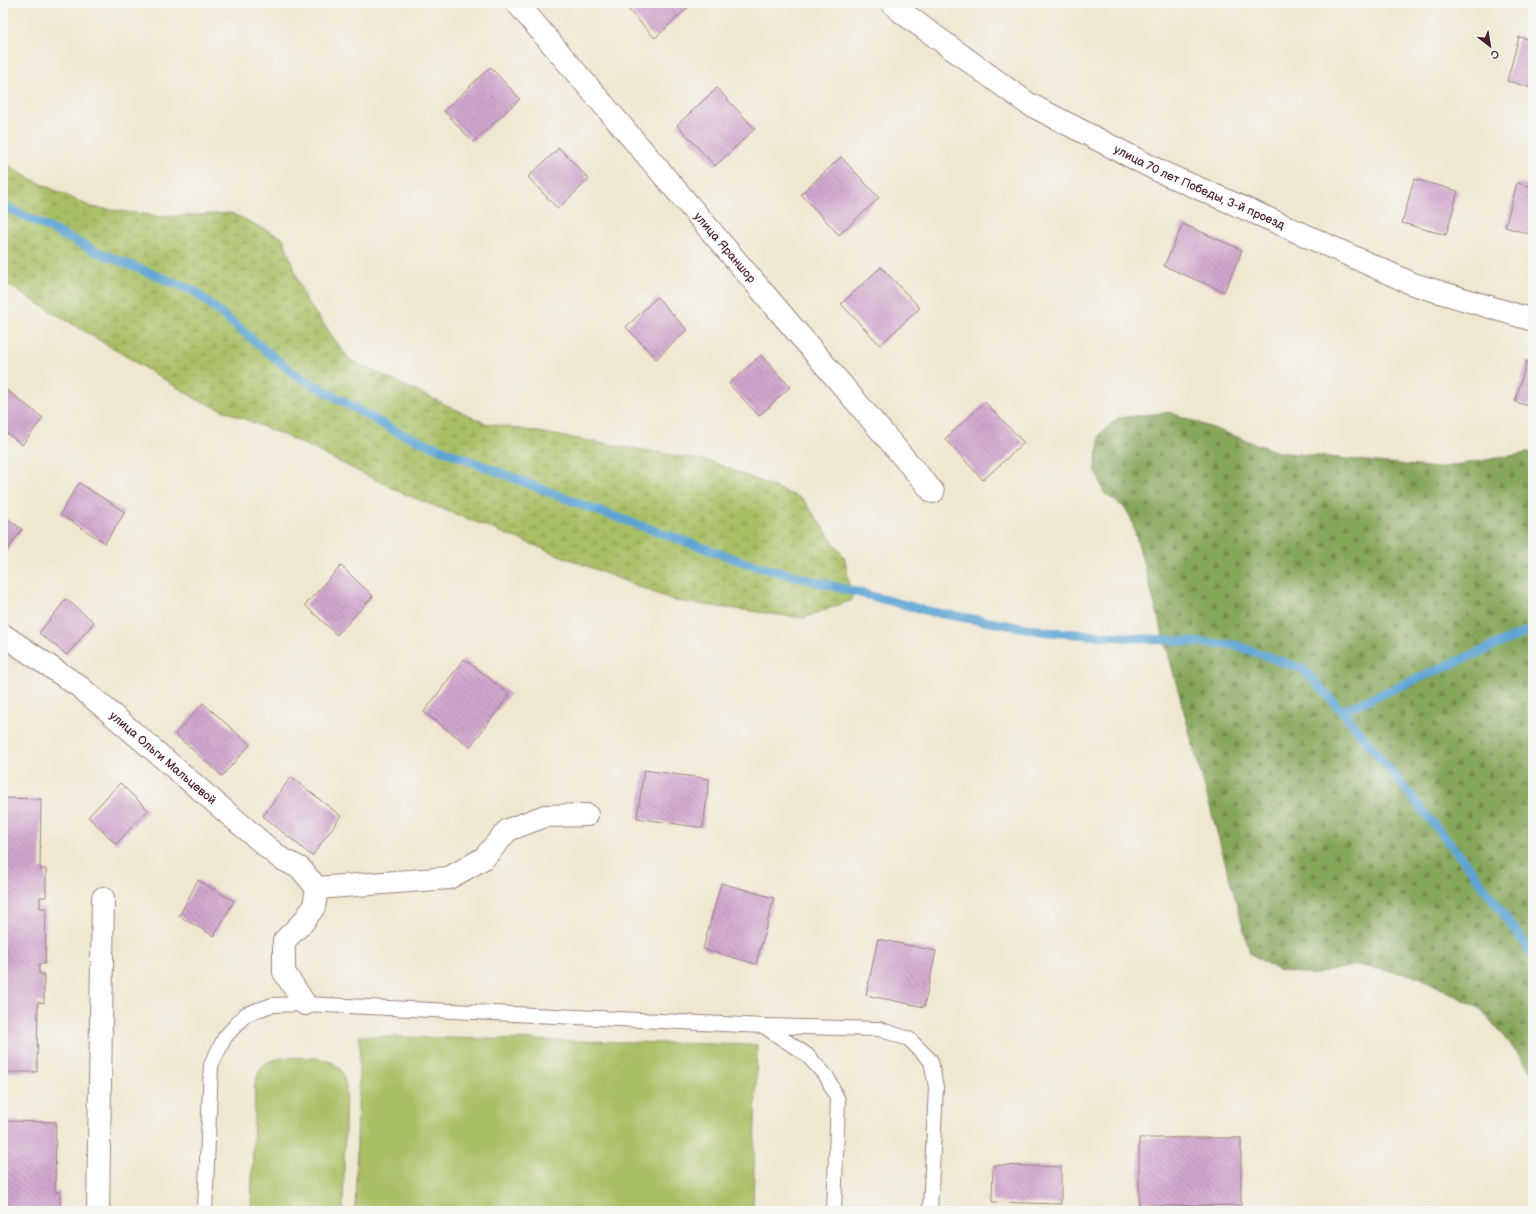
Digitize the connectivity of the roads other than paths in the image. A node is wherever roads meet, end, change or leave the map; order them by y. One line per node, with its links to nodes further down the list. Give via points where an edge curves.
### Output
1 (517, 3): 4 (street, улица Яраншор)
2 (892, 3): 3 (street, улица 70 лет Победы, 3-й проезд, via 1027,103 1161,172 1413,284)
3 (1533, 320)
4 (933, 492)
5 (3, 635): 7 (street, улица Ольги Мальцевой, via 80,687 280,858 300,868)
6 (587, 815): 7 (street, via 545,816 508,830 484,858 449,878)
7 (317, 888): 9 (street, via 314,907 284,941 284,972)
8 (103, 898): 11 (street)
9 (305, 1004): 10 (lane); 12 (lane, via 272,1006 246,1014 225,1037 211,1065)
10 (764, 1026): 13 (lane, via 807,1055 827,1077 838,1100); 14 (lane, via 879,1029 908,1039 931,1061 936,1087)
11 (98, 1211)
12 (205, 1211)
13 (834, 1211)
14 (930, 1211)

